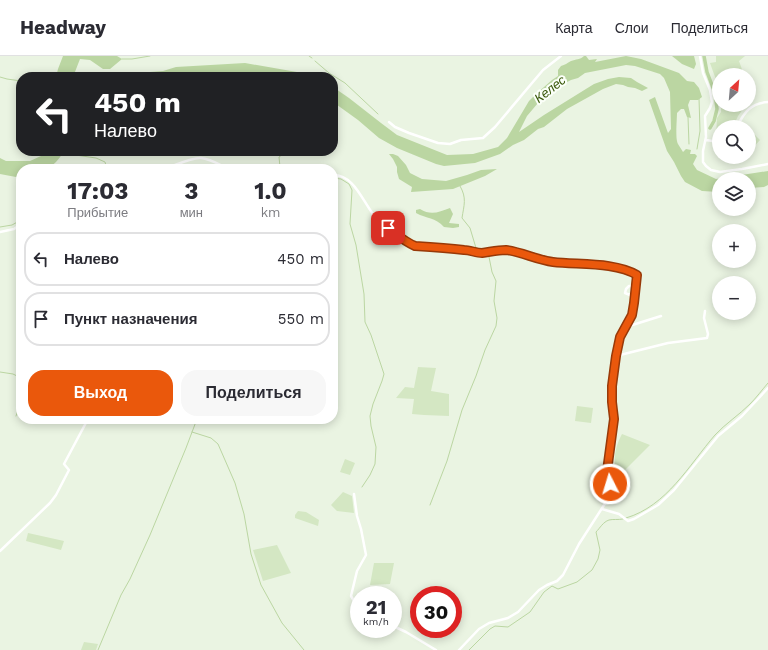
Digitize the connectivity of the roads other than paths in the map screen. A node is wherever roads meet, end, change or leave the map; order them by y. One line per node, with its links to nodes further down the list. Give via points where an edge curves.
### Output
1 (560, 56): 5 (street, via 543,70 483,138 450,144 438,142 409,134)
2 (700, 56): 6 (street, via 712,98 712,105 705,116)
3 (768, 102): 4 (street, via 752,106)
4 (741, 120)
5 (389, 122)
6 (706, 140): 7 (street); 10 (street, via 702,160 715,172)
7 (712, 141)
8 (179, 164): 9 (street, via 201,158)
9 (218, 164)
10 (768, 164)
11 (338, 176): 14 (street, via 352,183 379,220 415,246 480,253 508,251 553,262 615,267 637,275)
12 (16, 228): 13 (street)
13 (0, 232)
14 (636, 286): 15 (street); 15 (street, via 629,286 625,293)
15 (635, 297): 18 (street, via 632,315)
16 (705, 311): 19 (street, via 707,338 668,343)
17 (661, 316): 18 (street)
18 (626, 327): 19 (street, via 620,337)
19 (616, 356): 23 (street, via 612,386 614,419 607,471 610,492)
20 (768, 388): 23 (street, via 742,416 718,436 674,490 658,505 628,521 619,514)
21 (85, 424): 24 (street, via 64,464 69,470 56,495)
22 (354, 494): 25 (street, via 366,556 357,571)
23 (602, 509): 28 (street, via 557,581 539,590 518,612 479,629)
24 (0, 551)
25 (353, 586)
26 (402, 630): 27 (street)
27 (436, 650)
28 (459, 650)

